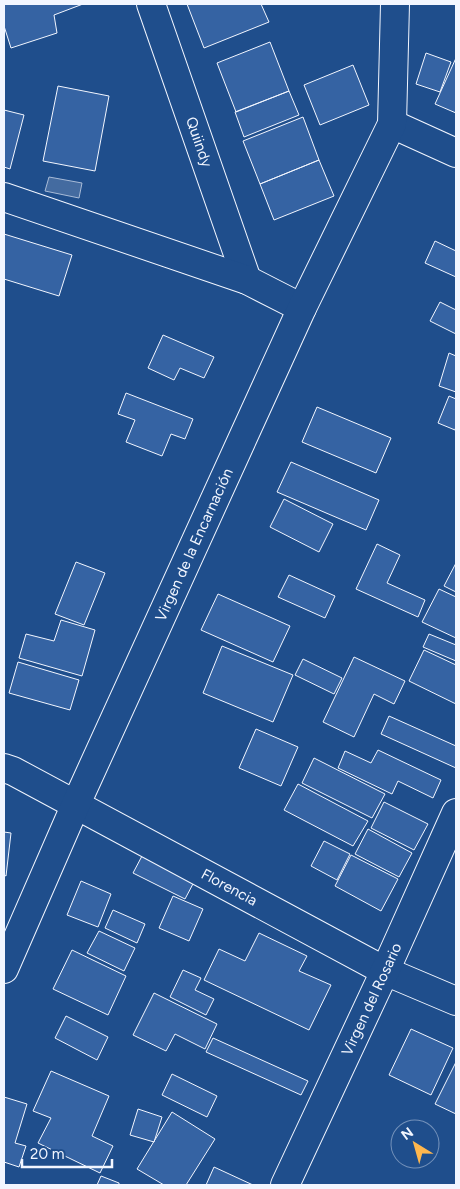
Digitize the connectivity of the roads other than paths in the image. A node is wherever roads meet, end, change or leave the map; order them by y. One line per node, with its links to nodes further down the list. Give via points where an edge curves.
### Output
1 (151, 4): 6 (street, Quiindy)
2 (395, 4): 3 (street)
3 (392, 124): 4 (street); 7 (street, Virgen de la Encarnación)
4 (456, 153)
5 (4, 197): 6 (street)
6 (247, 280): 7 (street)
7 (302, 308): 9 (street, Virgen de la Encarnación)
8 (4, 768): 9 (street, Florencia)
9 (76, 804): 11 (street, Virgen de la Encarnación); 12 (street, Florencia)
10 (456, 813): 12 (street, Virgen del Rosario)
11 (4, 968)
12 (384, 971): 13 (street, Florencia); 14 (street, Virgen del Rosario)
13 (456, 1001)
14 (285, 1185)

